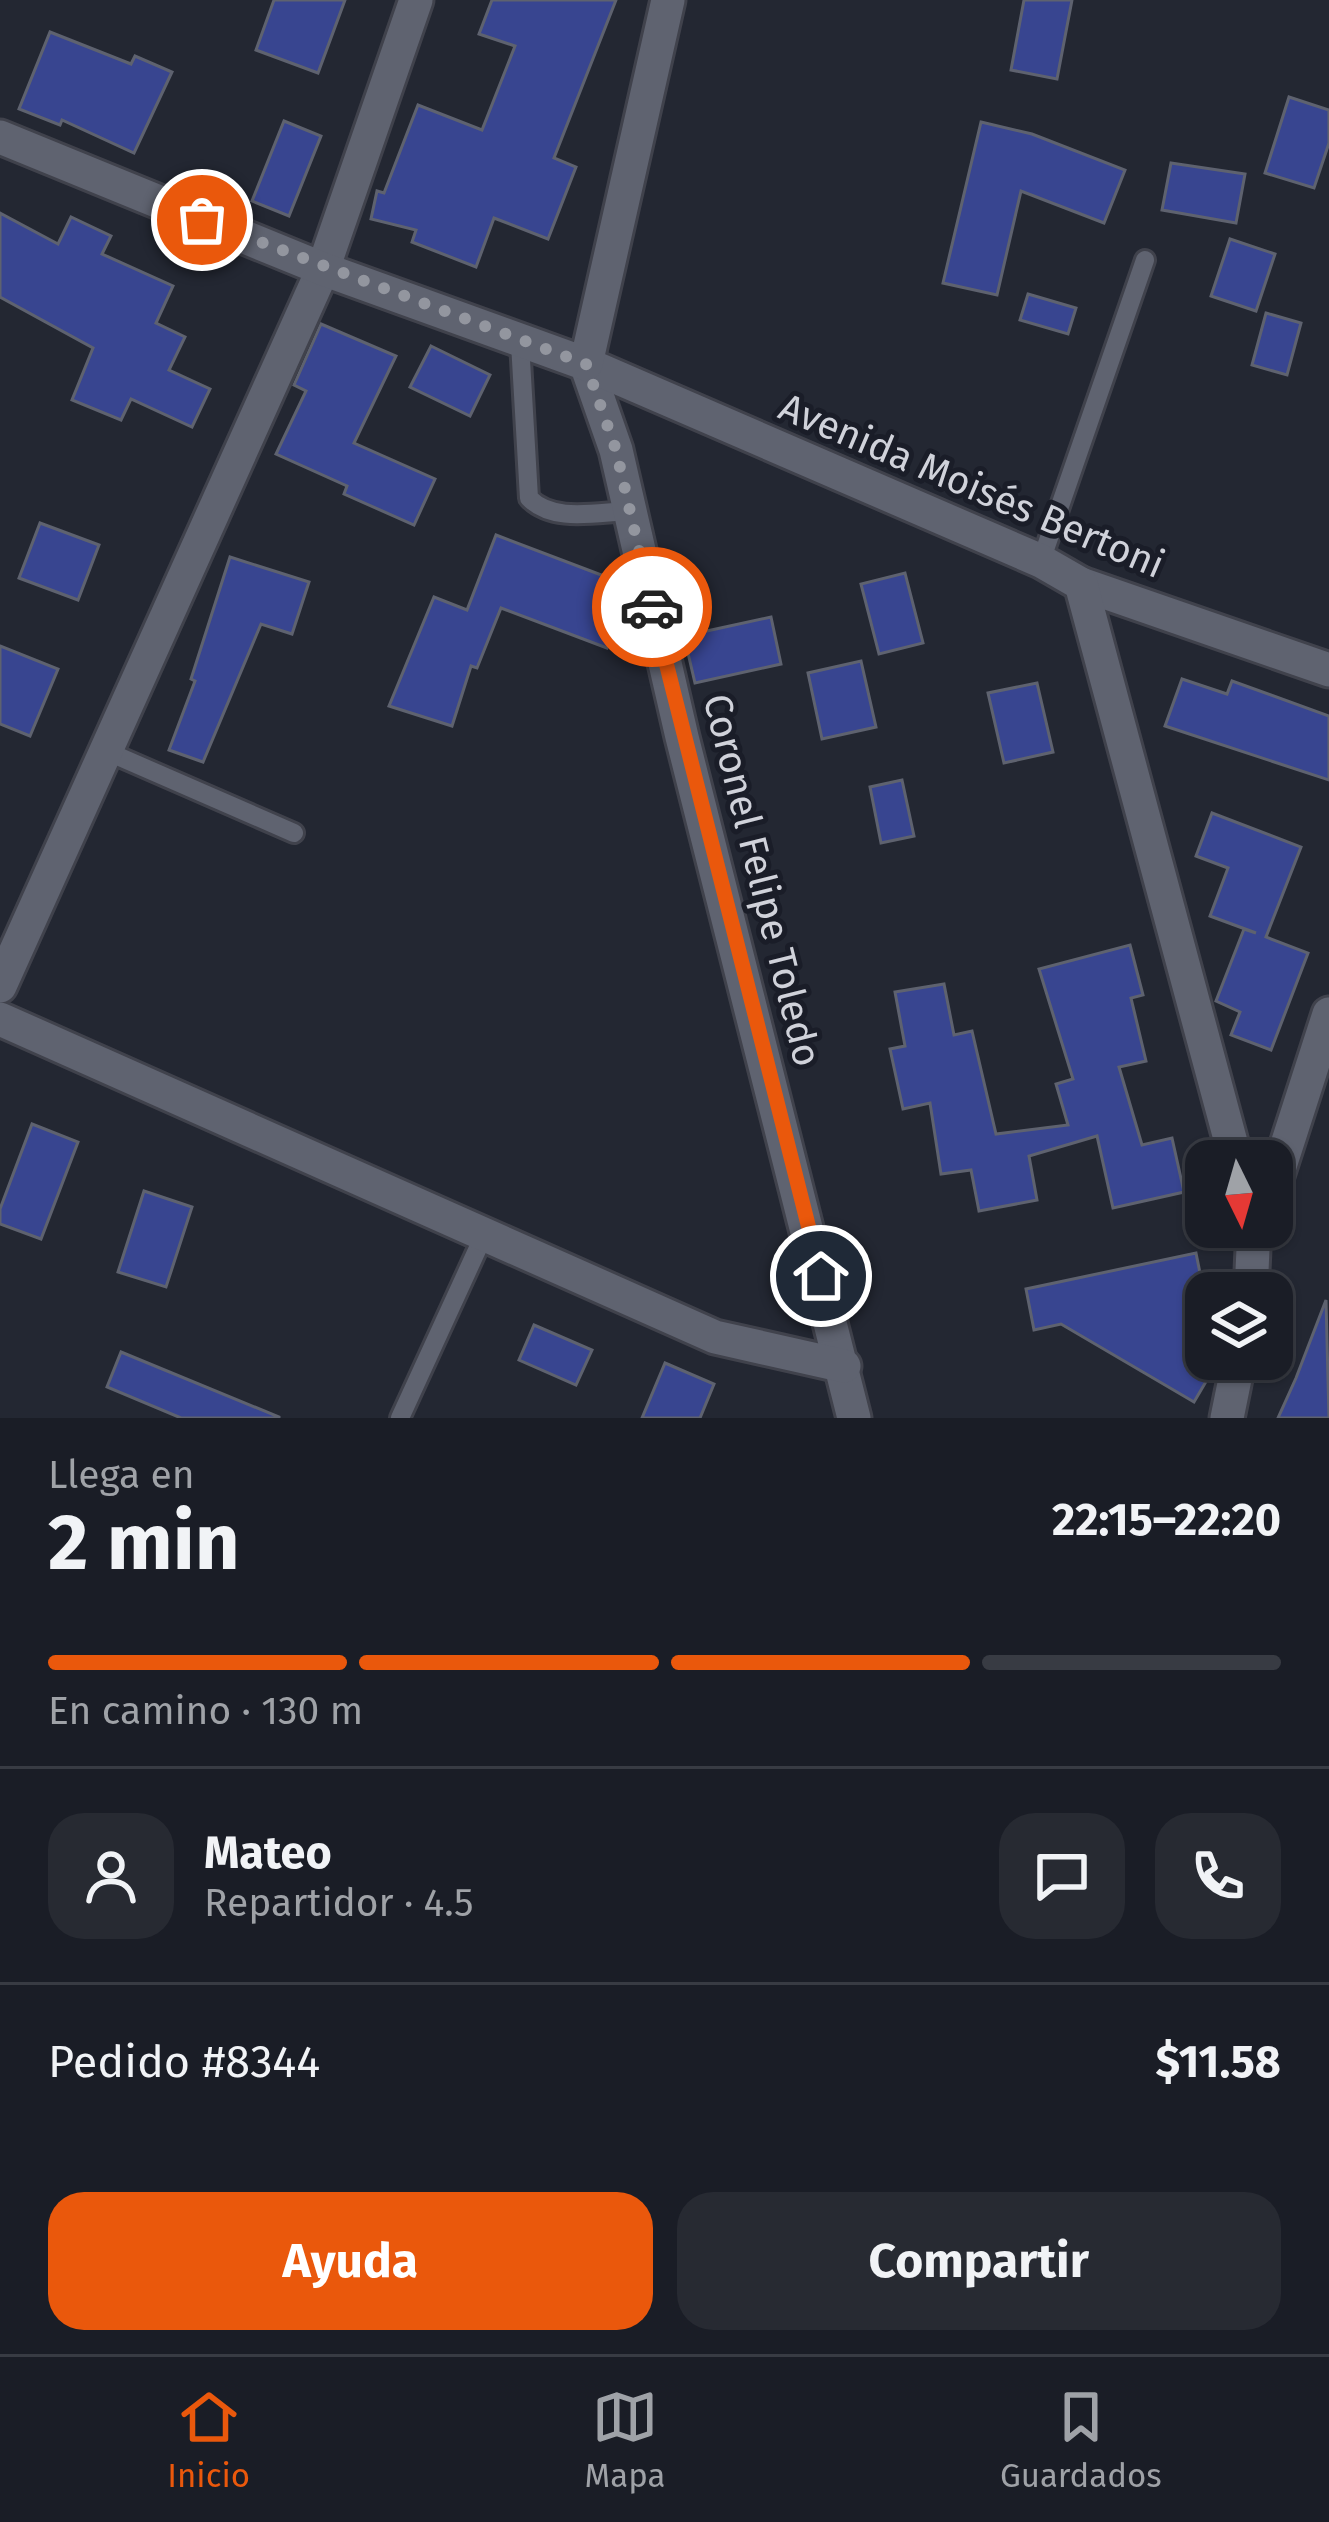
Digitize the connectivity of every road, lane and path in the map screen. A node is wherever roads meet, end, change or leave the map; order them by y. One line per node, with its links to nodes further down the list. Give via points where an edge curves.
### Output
1 (416, 0): 5 (street)
2 (668, 0): 7 (street)
3 (0, 137): 5 (street, Avenida Moisés Bertoni)
4 (1145, 260): 9 (lane)
5 (323, 269): 6 (street, Avenida Moisés Bertoni); 12 (street)
6 (520, 343): 7 (street, Avenida Moisés Bertoni); 8 (lane, via 529,498 556,513)
7 (586, 364): 8 (street, Coronel Felipe Toledo); 9 (street, Avenida Moisés Bertoni)
8 (630, 511): 20 (street, Coronel Felipe Toledo)
9 (1042, 562): 10 (street, Avenida Moisés Bertoni)
10 (1081, 584): 11 (street, Avenida Moisés Bertoni); 17 (street)
11 (1329, 670)
12 (106, 751): 13 (lane); 14 (street)
13 (294, 833)
14 (0, 986)
15 (1329, 1014): 18 (street)
16 (0, 1019): 19 (street)
17 (1230, 1140)
18 (1288, 1140)
19 (484, 1234): 20 (street, via 715,1337); 22 (lane)
20 (844, 1366): 23 (street, Coronel Felipe Toledo)
21 (1235, 1380): 24 (street)
22 (400, 1418)
23 (854, 1418)
24 (1227, 1418)

